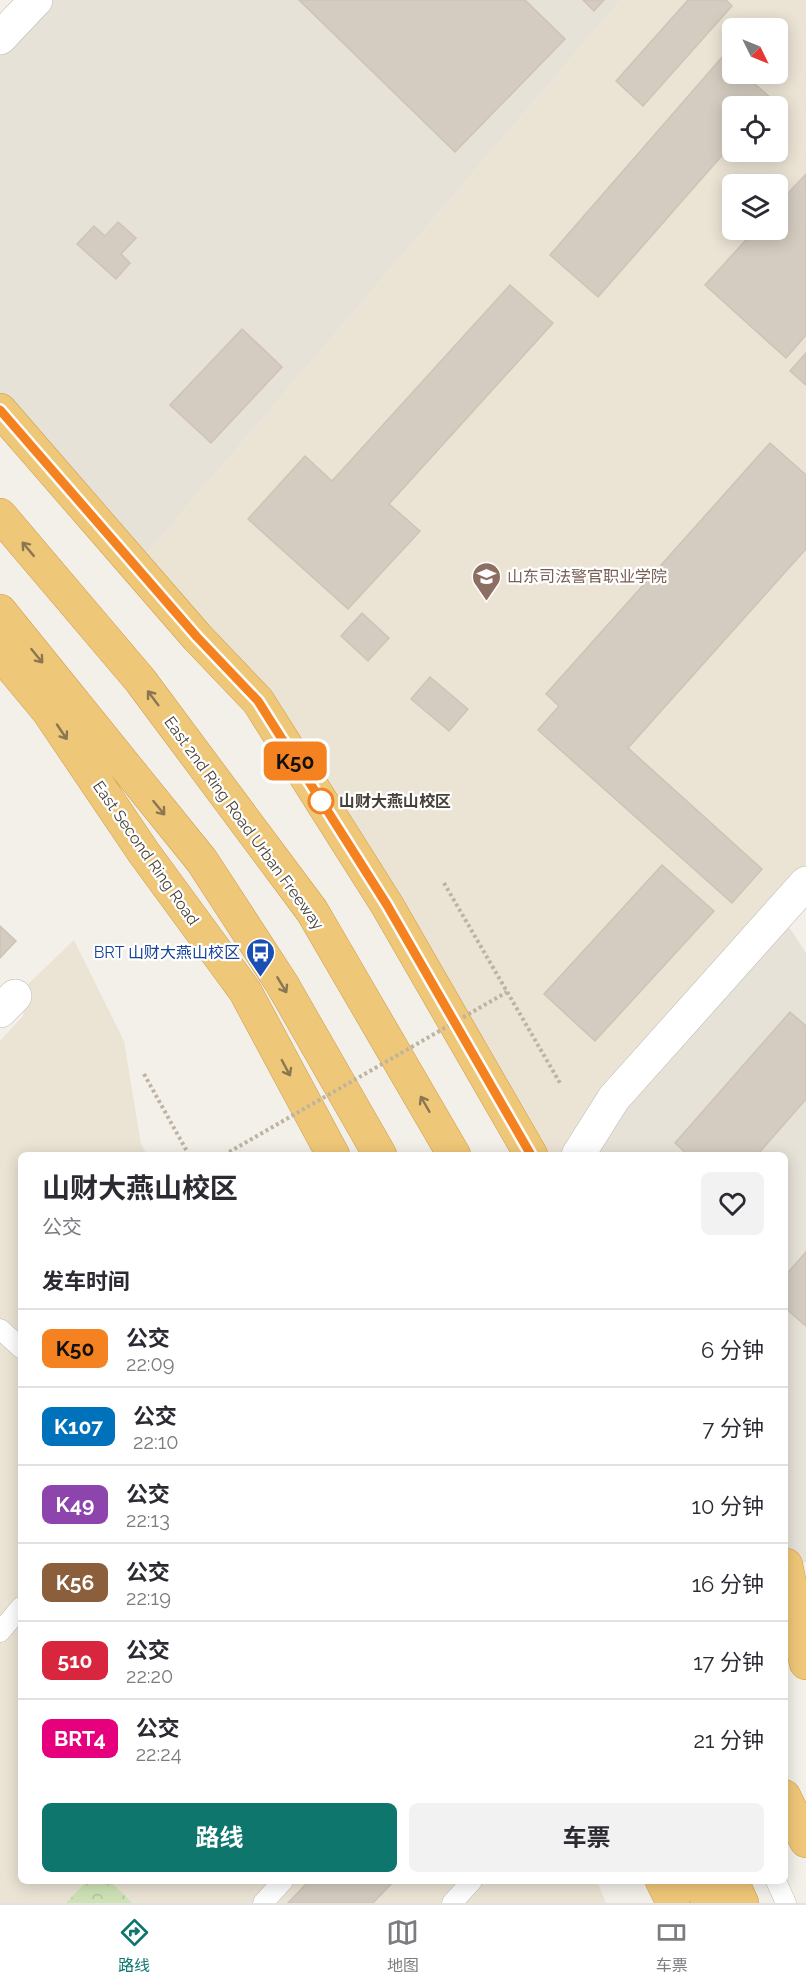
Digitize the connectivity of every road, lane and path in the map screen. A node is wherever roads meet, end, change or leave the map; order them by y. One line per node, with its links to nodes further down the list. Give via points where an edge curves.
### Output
1 (36, 0): 2 (street)
2 (0, 38)
3 (0, 410): 17 (highway, via 197,637 258,701 387,905)
4 (0, 515): 16 (highway, East 2nd Ring Road Urban Freeway, one-way to 4, via 312,911 140,680)
5 (0, 610): 15 (highway, one-way to 15, via 202,861 282,984)
6 (0, 653): 14 (highway, East Second Ring Road, one-way to 14, via 48,711 144,853 245,991)
7 (444, 883): 9 (path)
8 (806, 883): 18 (street, via 614,1098)
9 (507, 992): 11 (path); 13 (path, bridge)
10 (144, 1074): 12 (path)
11 (560, 1083)
12 (187, 1152)
13 (229, 1152)
14 (331, 1152)
15 (379, 1152)
16 (452, 1152)
17 (529, 1152)
18 (580, 1152)
19 (0, 1329): 20 (lane)
20 (18, 1345)
21 (788, 1568): 24 (highway)
22 (788, 1571): 26 (highway)
23 (788, 1578): 28 (highway)
24 (806, 1592)
25 (18, 1611): 27 (lane)
26 (806, 1612)
27 (0, 1632)
28 (806, 1663)
29 (788, 1804): 30 (highway)
30 (806, 1840)
31 (280, 1884): 38 (lane)
32 (469, 1884): 39 (lane)
33 (664, 1884): 40 (highway)
34 (700, 1884): 41 (highway)
35 (733, 1884): 42 (highway)
36 (738, 1884): 43 (highway)
37 (777, 1884): 44 (lane)
38 (263, 1903)
39 (452, 1903)
40 (673, 1903)
41 (709, 1903)
42 (742, 1903)
43 (747, 1903)
44 (786, 1903)

